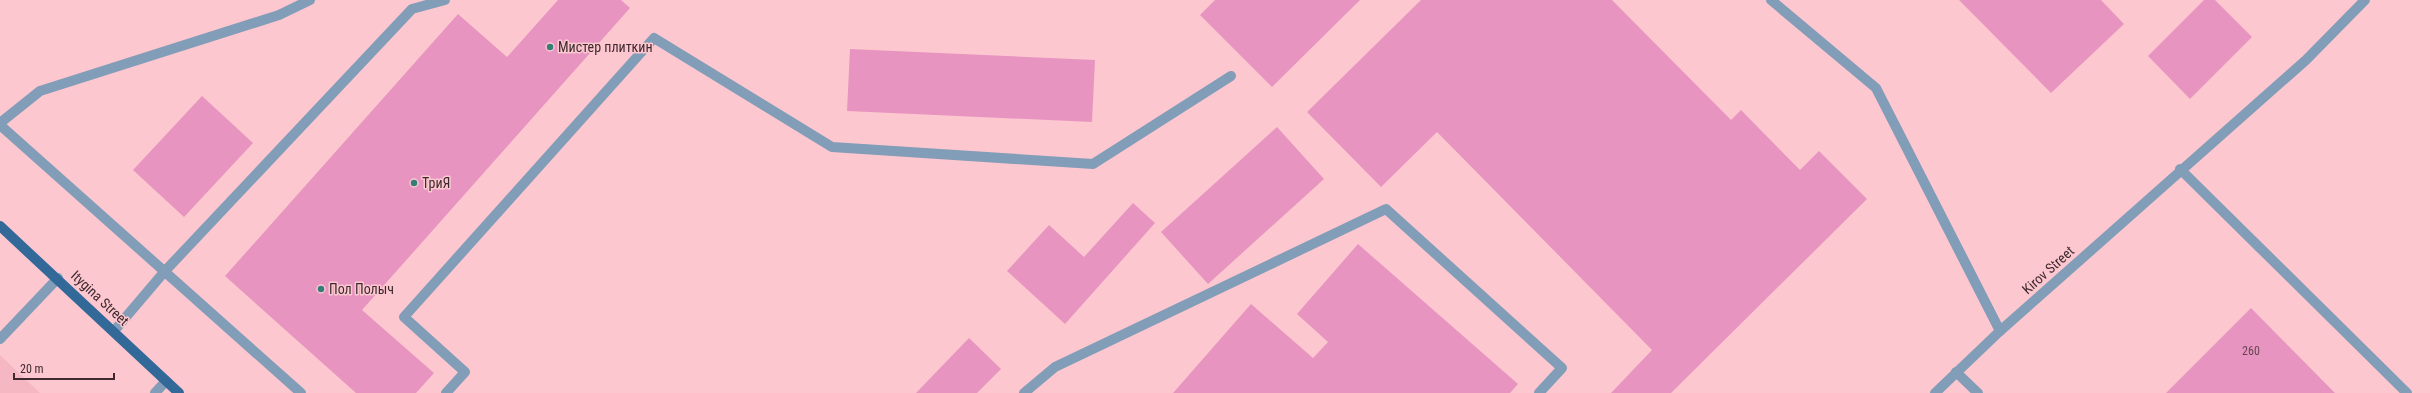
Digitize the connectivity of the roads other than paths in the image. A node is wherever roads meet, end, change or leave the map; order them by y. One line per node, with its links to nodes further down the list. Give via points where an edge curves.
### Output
1 (310, 0): 6 (street, via 279,14 40,91)
2 (445, 0): 9 (street, via 412,9)
3 (1771, 0): 12 (street, via 1876,88)
4 (2365, 0): 7 (street, Kirov Street, via 2306,60)
5 (1231, 76): 19 (street, via 1092,164 832,147 654,38 404,317 465,372)
6 (0, 124): 9 (street)
7 (2180, 169): 12 (street, Kirov Street); 24 (street)
8 (0, 226): 10 (main road, Itygina Street)
9 (164, 272): 11 (street); 18 (street)
10 (58, 278): 11 (main road, Itygina Street); 13 (street)
11 (114, 331): 15 (main road, Itygina Street)
12 (2000, 331): 14 (street, Kirov Street)
13 (0, 339)
14 (1956, 372): 22 (street, Kirov Street); 23 (street)
15 (166, 381): 16 (street); 17 (main road, Itygina Street)
16 (155, 393)
17 (179, 393)
18 (301, 393)
19 (446, 393)
20 (1024, 393): 21 (street, via 1055,367 1386,209 1562,368)
21 (1539, 393)
22 (1936, 393)
23 (1978, 393)
24 (2406, 393)

